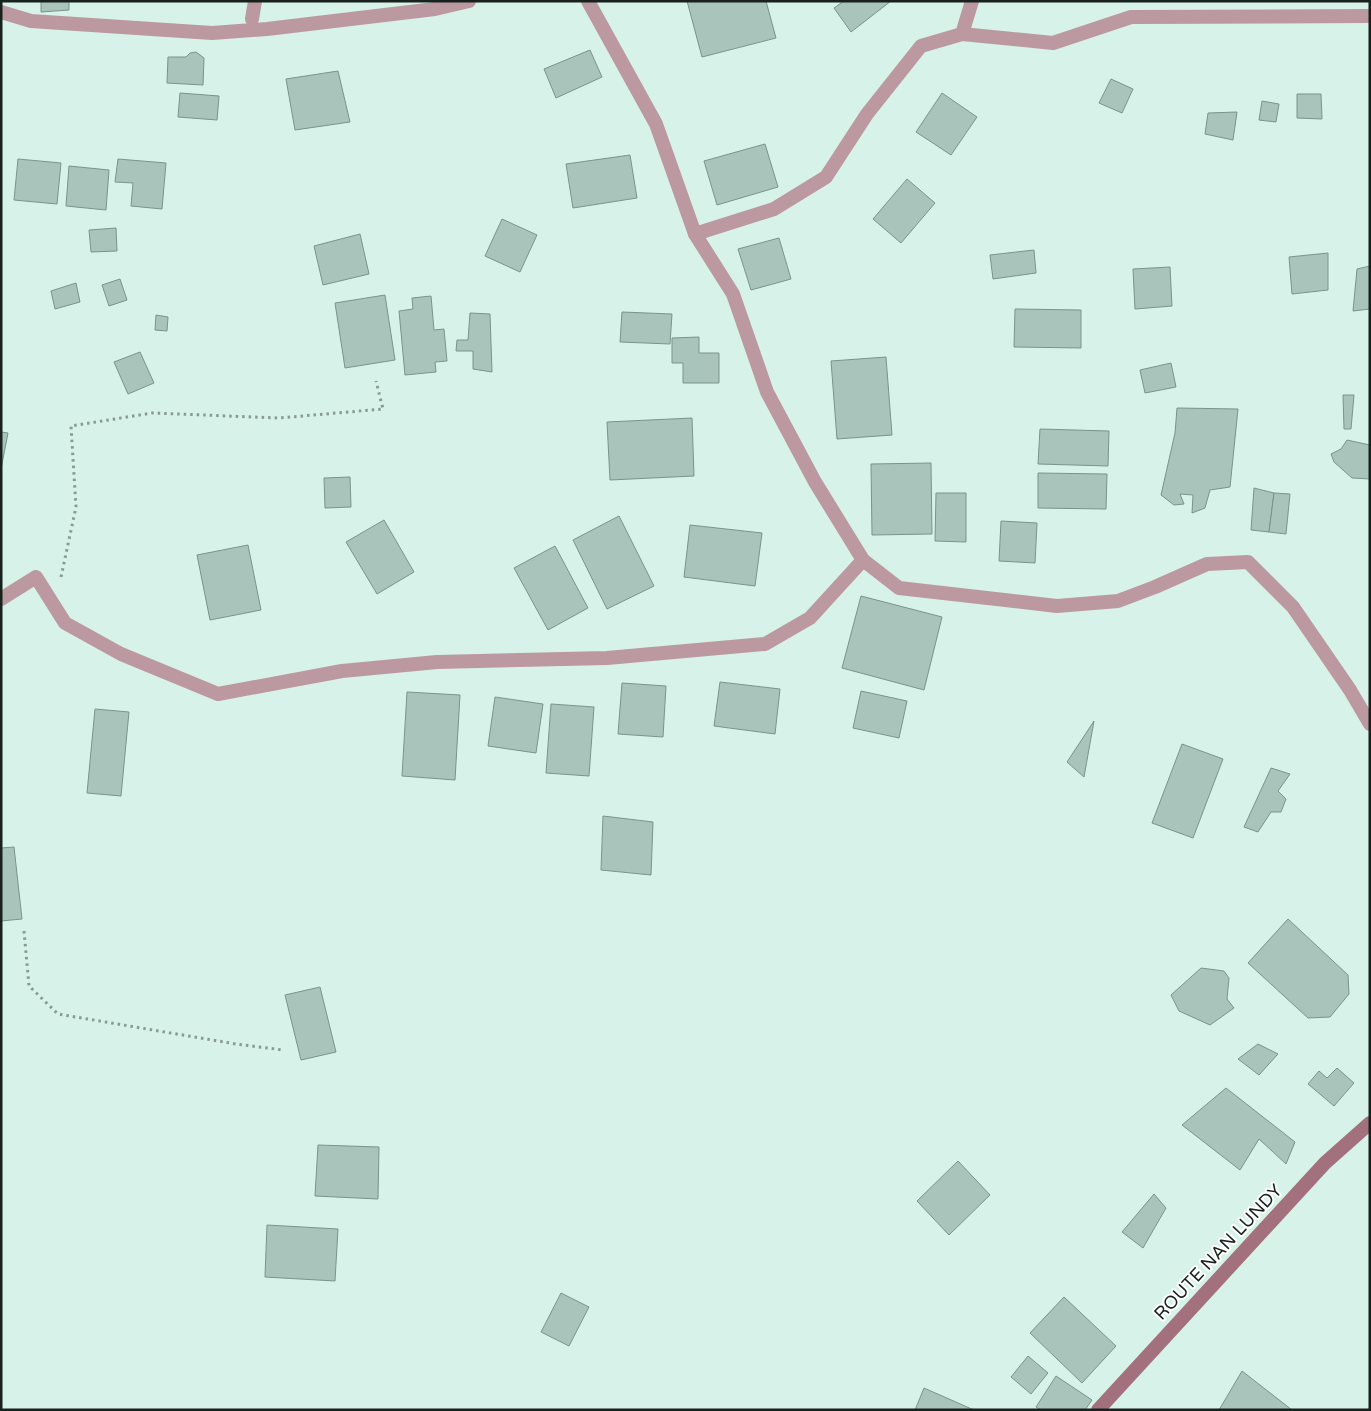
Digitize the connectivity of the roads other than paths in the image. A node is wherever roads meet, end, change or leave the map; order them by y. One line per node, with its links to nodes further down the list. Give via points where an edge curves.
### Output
1 (255, 1): 7 (street)
2 (468, 1): 5 (street, via 435,9 212,33 31,21)
3 (972, 1): 8 (street)
4 (593, 4): 9 (street, via 656,124)
5 (1, 12)
6 (1370, 16): 8 (street, via 1131,17 1053,43)
7 (252, 19)
8 (962, 34): 9 (street, via 921,46 867,114 826,177 774,209)
9 (695, 234): 10 (street, via 733,294 767,392 815,482)
10 (864, 560): 11 (street, via 810,618 765,644 607,658 437,662 342,671 218,694 121,654 65,623 36,577); 12 (street, via 899,588 1057,606 1118,601 1206,564 1248,562 1293,608)
11 (1, 599)
12 (1370, 724)
13 (1370, 1123): 14 (main road, ROUTE NAN LUNDY, via 1325,1163)
14 (1098, 1410)

